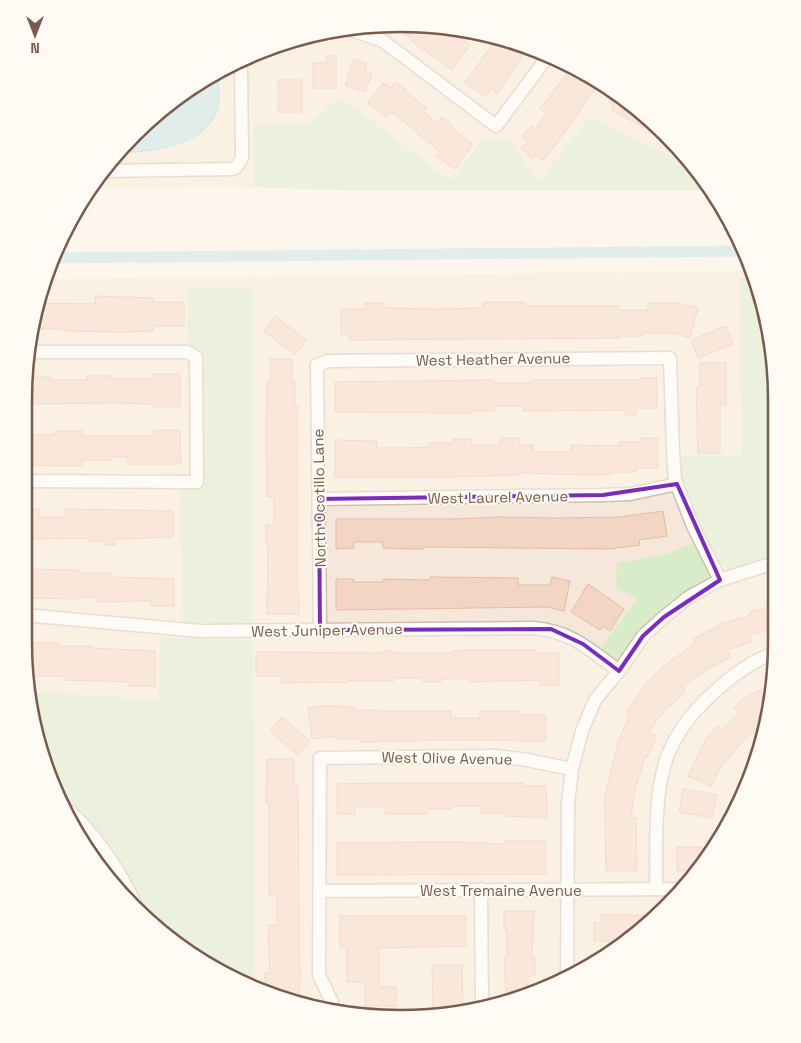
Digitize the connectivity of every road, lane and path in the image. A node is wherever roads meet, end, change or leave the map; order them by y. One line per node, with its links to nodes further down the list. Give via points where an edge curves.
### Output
1 (365, 34): 2 (street, via 383,40 496,126)
2 (544, 62)
3 (241, 69): 4 (street, via 242,157 234,169)
4 (113, 171)
5 (36, 352): 7 (street, via 187,352 196,357 196,482)
6 (318, 365): 8 (street, West Heather Avenue, via 328,361 670,358); 9 (street, North Ocotillo Lane)
7 (32, 481)
8 (677, 484): 9 (street, West Laurel Avenue, via 621,494); 11 (street, via 693,526)
9 (318, 499): 13 (street, North Ocotillo Lane)
10 (768, 565): 11 (street)
11 (720, 580): 15 (street, via 664,617 643,636)
12 (32, 617): 13 (street, West Juniper Avenue, via 187,631)
13 (320, 630): 15 (street, West Juniper Avenue, via 551,629 583,644)
14 (768, 655): 21 (street, via 730,677 700,705 680,731 666,760 658,796)
15 (619, 671): 16 (street, via 595,700 582,731)
16 (572, 769): 20 (street, via 568,802); 22 (street, West Olive Avenue, via 495,756 320,758)
17 (81, 823): 23 (street, via 101,845)
18 (673, 889): 21 (street, West Tremaine Avenue)
19 (481, 890): 20 (street, West Tremaine Avenue); 22 (street, West Tremaine Avenue); 25 (street)
20 (567, 890): 21 (street, West Tremaine Avenue); 24 (street)
21 (656, 890)
22 (319, 891): 26 (street, via 319,975)
23 (130, 892)
24 (567, 971)
25 (482, 1001)
26 (332, 1002)

